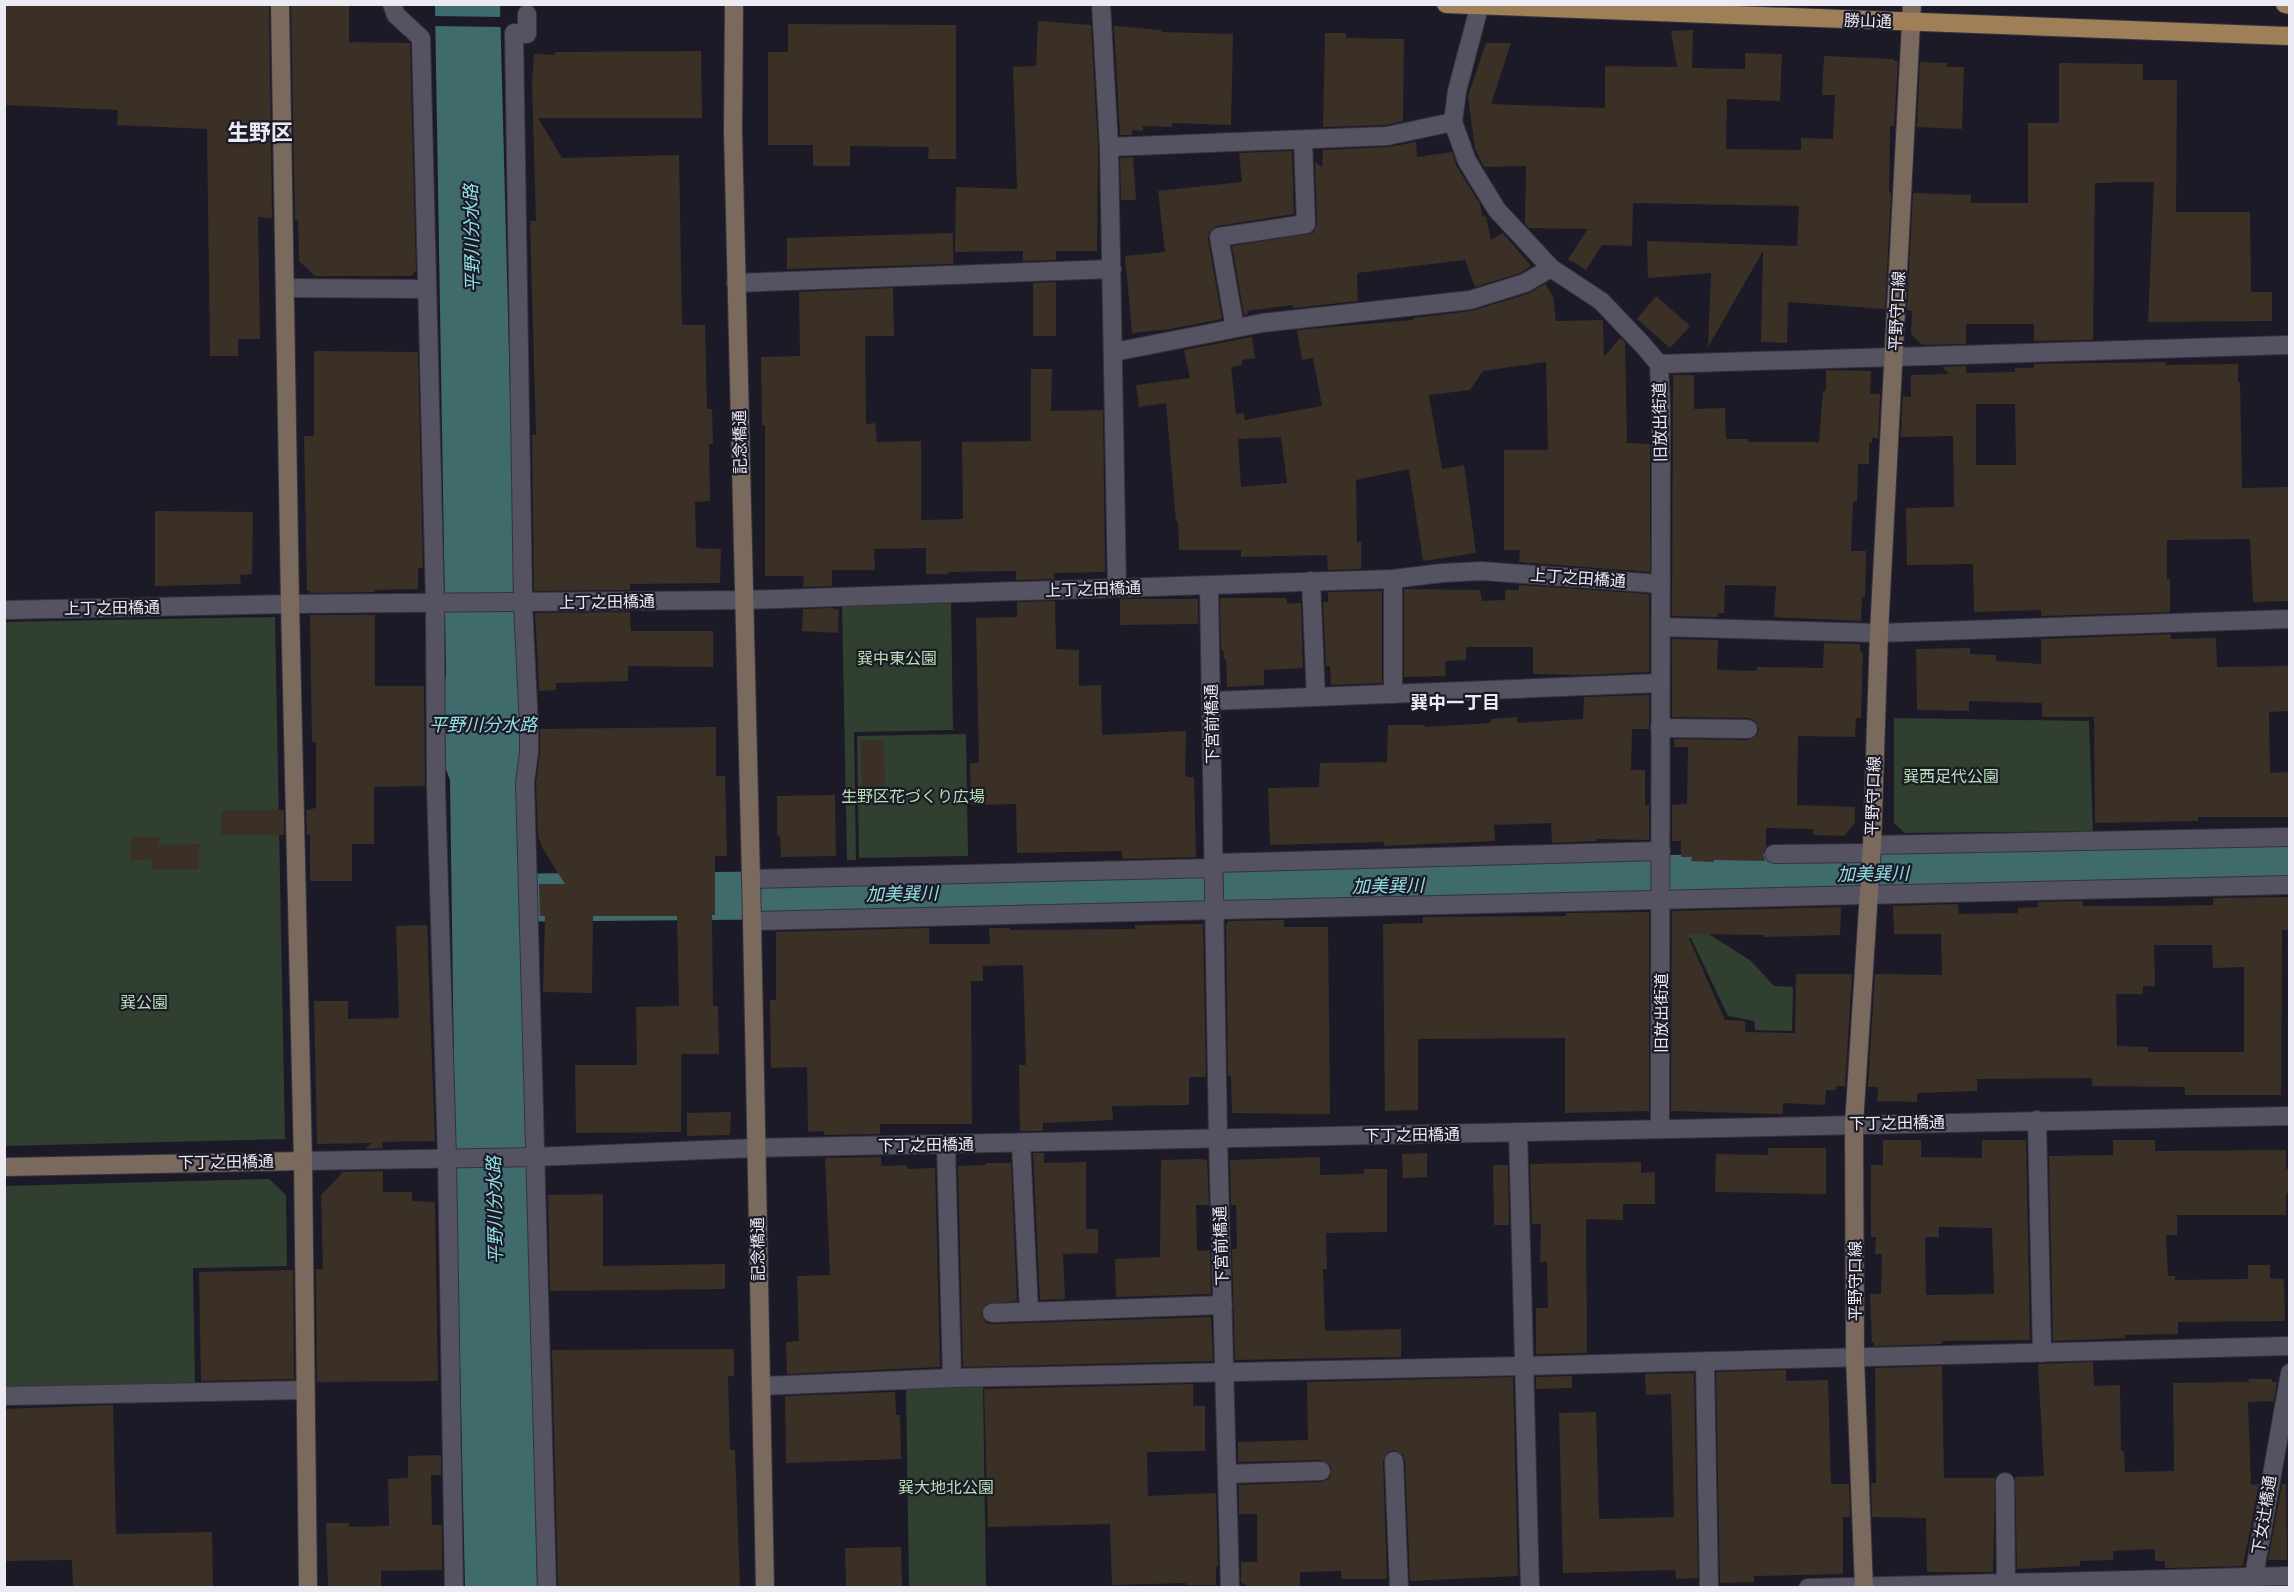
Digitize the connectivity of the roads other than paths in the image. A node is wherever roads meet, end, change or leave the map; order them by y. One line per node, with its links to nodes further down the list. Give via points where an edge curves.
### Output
1 (280, 4): 18 (street)
2 (392, 4): 19 (street, via 396,15 421,38)
3 (734, 4): 17 (street, 記念橋通)
4 (1101, 4): 14 (street)
5 (1446, 4): 7 (main road, 勝山通)
6 (2284, 4): 8 (main road)
7 (1480, 5): 10 (main road, 勝山通); 12 (street, 旧放出街道, via 1456,90)
8 (2289, 5)
9 (527, 14): 31 (street, via 527,34 514,33)
10 (1911, 14): 11 (main road, 勝山通); 23 (street, 平野守口線)
11 (2289, 36)
12 (1453, 122): 13 (street, via 1387,136); 15 (street, 旧放出街道, via 1467,161 1497,210)
13 (1302, 140): 14 (street); 20 (street, via 1306,224 1219,237)
14 (1109, 147): 16 (street)
15 (1551, 268): 20 (street, via 1524,283 1470,300); 24 (street, 旧放出街道, via 1601,301)
16 (1112, 269): 17 (street); 22 (street)
17 (736, 283): 30 (street, 記念橋通)
18 (285, 288): 19 (street); 32 (street)
19 (427, 289): 33 (street)
20 (1235, 328): 22 (street)
21 (2289, 345): 23 (street)
22 (1114, 352): 29 (street)
23 (1894, 356): 24 (street); 37 (street, 平野守口線)
24 (1659, 364): 27 (street, 旧放出街道)
25 (1393, 579): 26 (street, 上丁之田橋通); 27 (street, 上丁之田橋通, via 1482,571); 39 (street)
26 (1311, 581): 28 (street, 上丁之田橋通); 40 (street)
27 (1661, 584): 36 (street, 旧放出街道)
28 (1209, 586): 29 (street, 上丁之田橋通); 41 (street, 下宮前橋通)
29 (1117, 588): 30 (street, 上丁之田橋通)
30 (743, 600): 31 (street, 上丁之田橋通); 49 (street, 記念橋通)
31 (521, 603): 33 (street, 上丁之田橋通); 64 (street, via 529,726 525,782)
32 (290, 604): 33 (street, 上丁之田橋通); 34 (street, 上丁之田橋通); 66 (street)
33 (436, 604): 65 (street, via 435,787)
34 (4, 610)
35 (2289, 619): 37 (street)
36 (1661, 627): 37 (street); 38 (street, 旧放出街道)
37 (1879, 633): 47 (street, 平野守口線)
38 (1660, 683): 39 (street); 42 (street, 旧放出街道)
39 (1393, 694): 40 (street)
40 (1316, 697): 41 (street)
41 (1212, 702): 48 (street, 下宮前橋通)
42 (1660, 728): 43 (street); 45 (street, 旧放出街道)
43 (1748, 729)
44 (2289, 837): 47 (street)
45 (1661, 854): 48 (street); 52 (street, 旧放出街道)
46 (1774, 854): 47 (street)
47 (1871, 854): 51 (street, 平野守口線)
48 (1214, 868): 49 (street); 53 (street, 下宮前橋通)
49 (751, 883): 54 (street, 記念橋通)
50 (2289, 885): 51 (street)
51 (1868, 891): 52 (street); 57 (street, 平野守口線)
52 (1662, 895): 53 (street); 58 (street, 旧放出街道)
53 (1214, 907): 54 (street); 60 (street, 下宮前橋通)
54 (752, 916): 63 (street, 記念橋通)
55 (2289, 1116): 56 (street, 下丁之田橋通)
56 (2037, 1119): 57 (street, 下丁之田橋通); 72 (street)
57 (1854, 1124): 58 (street, 下丁之田橋通); 73 (street, 平野守口線)
58 (1660, 1129): 59 (street, 下丁之田橋通)
59 (1518, 1132): 60 (street, 下丁之田橋通); 75 (street)
60 (1218, 1139): 61 (street, 下丁之田橋通); 68 (street, 下宮前橋通)
61 (1021, 1143): 62 (street, 下丁之田橋通); 69 (street)
62 (946, 1145): 63 (street, 下丁之田橋通); 78 (street)
63 (756, 1148): 64 (street, 下丁之田橋通); 79 (street, 記念橋通)
64 (534, 1157): 65 (street, 下丁之田橋通); 91 (street)
65 (447, 1158): 66 (street, 下丁之田橋通); 90 (street)
66 (303, 1161): 67 (street, 下丁之田橋通); 80 (street)
67 (4, 1167)
68 (1223, 1305): 69 (street); 76 (street, 下宮前橋通)
69 (1029, 1312): 70 (street)
70 (992, 1313)
71 (2289, 1346): 72 (street)
72 (2042, 1353): 73 (street)
73 (1855, 1358): 74 (street); 98 (street, 平野守口線)
74 (1704, 1362): 75 (street); 96 (street)
75 (1524, 1366): 76 (street); 95 (street)
76 (1224, 1371): 78 (street); 84 (street, 下宮前橋通)
77 (2289, 1373): 87 (street, 下女辻橋通)
78 (952, 1377): 79 (street)
79 (761, 1386): 92 (street, 記念橋通)
80 (305, 1390): 81 (street); 89 (street)
81 (4, 1396)
82 (1394, 1461): 94 (street)
83 (1321, 1471): 84 (street)
84 (1227, 1474): 93 (street, 下宮前橋通)
85 (2005, 1482): 88 (street)
86 (2289, 1576): 87 (street)
87 (2253, 1582): 88 (street)
88 (2006, 1583): 98 (street)
89 (308, 1587)
90 (454, 1587)
91 (547, 1587)
92 (765, 1587)
93 (1230, 1587)
94 (1399, 1587)
95 (1530, 1587)
96 (1710, 1587)
97 (1808, 1587): 98 (street)
98 (1864, 1587)

